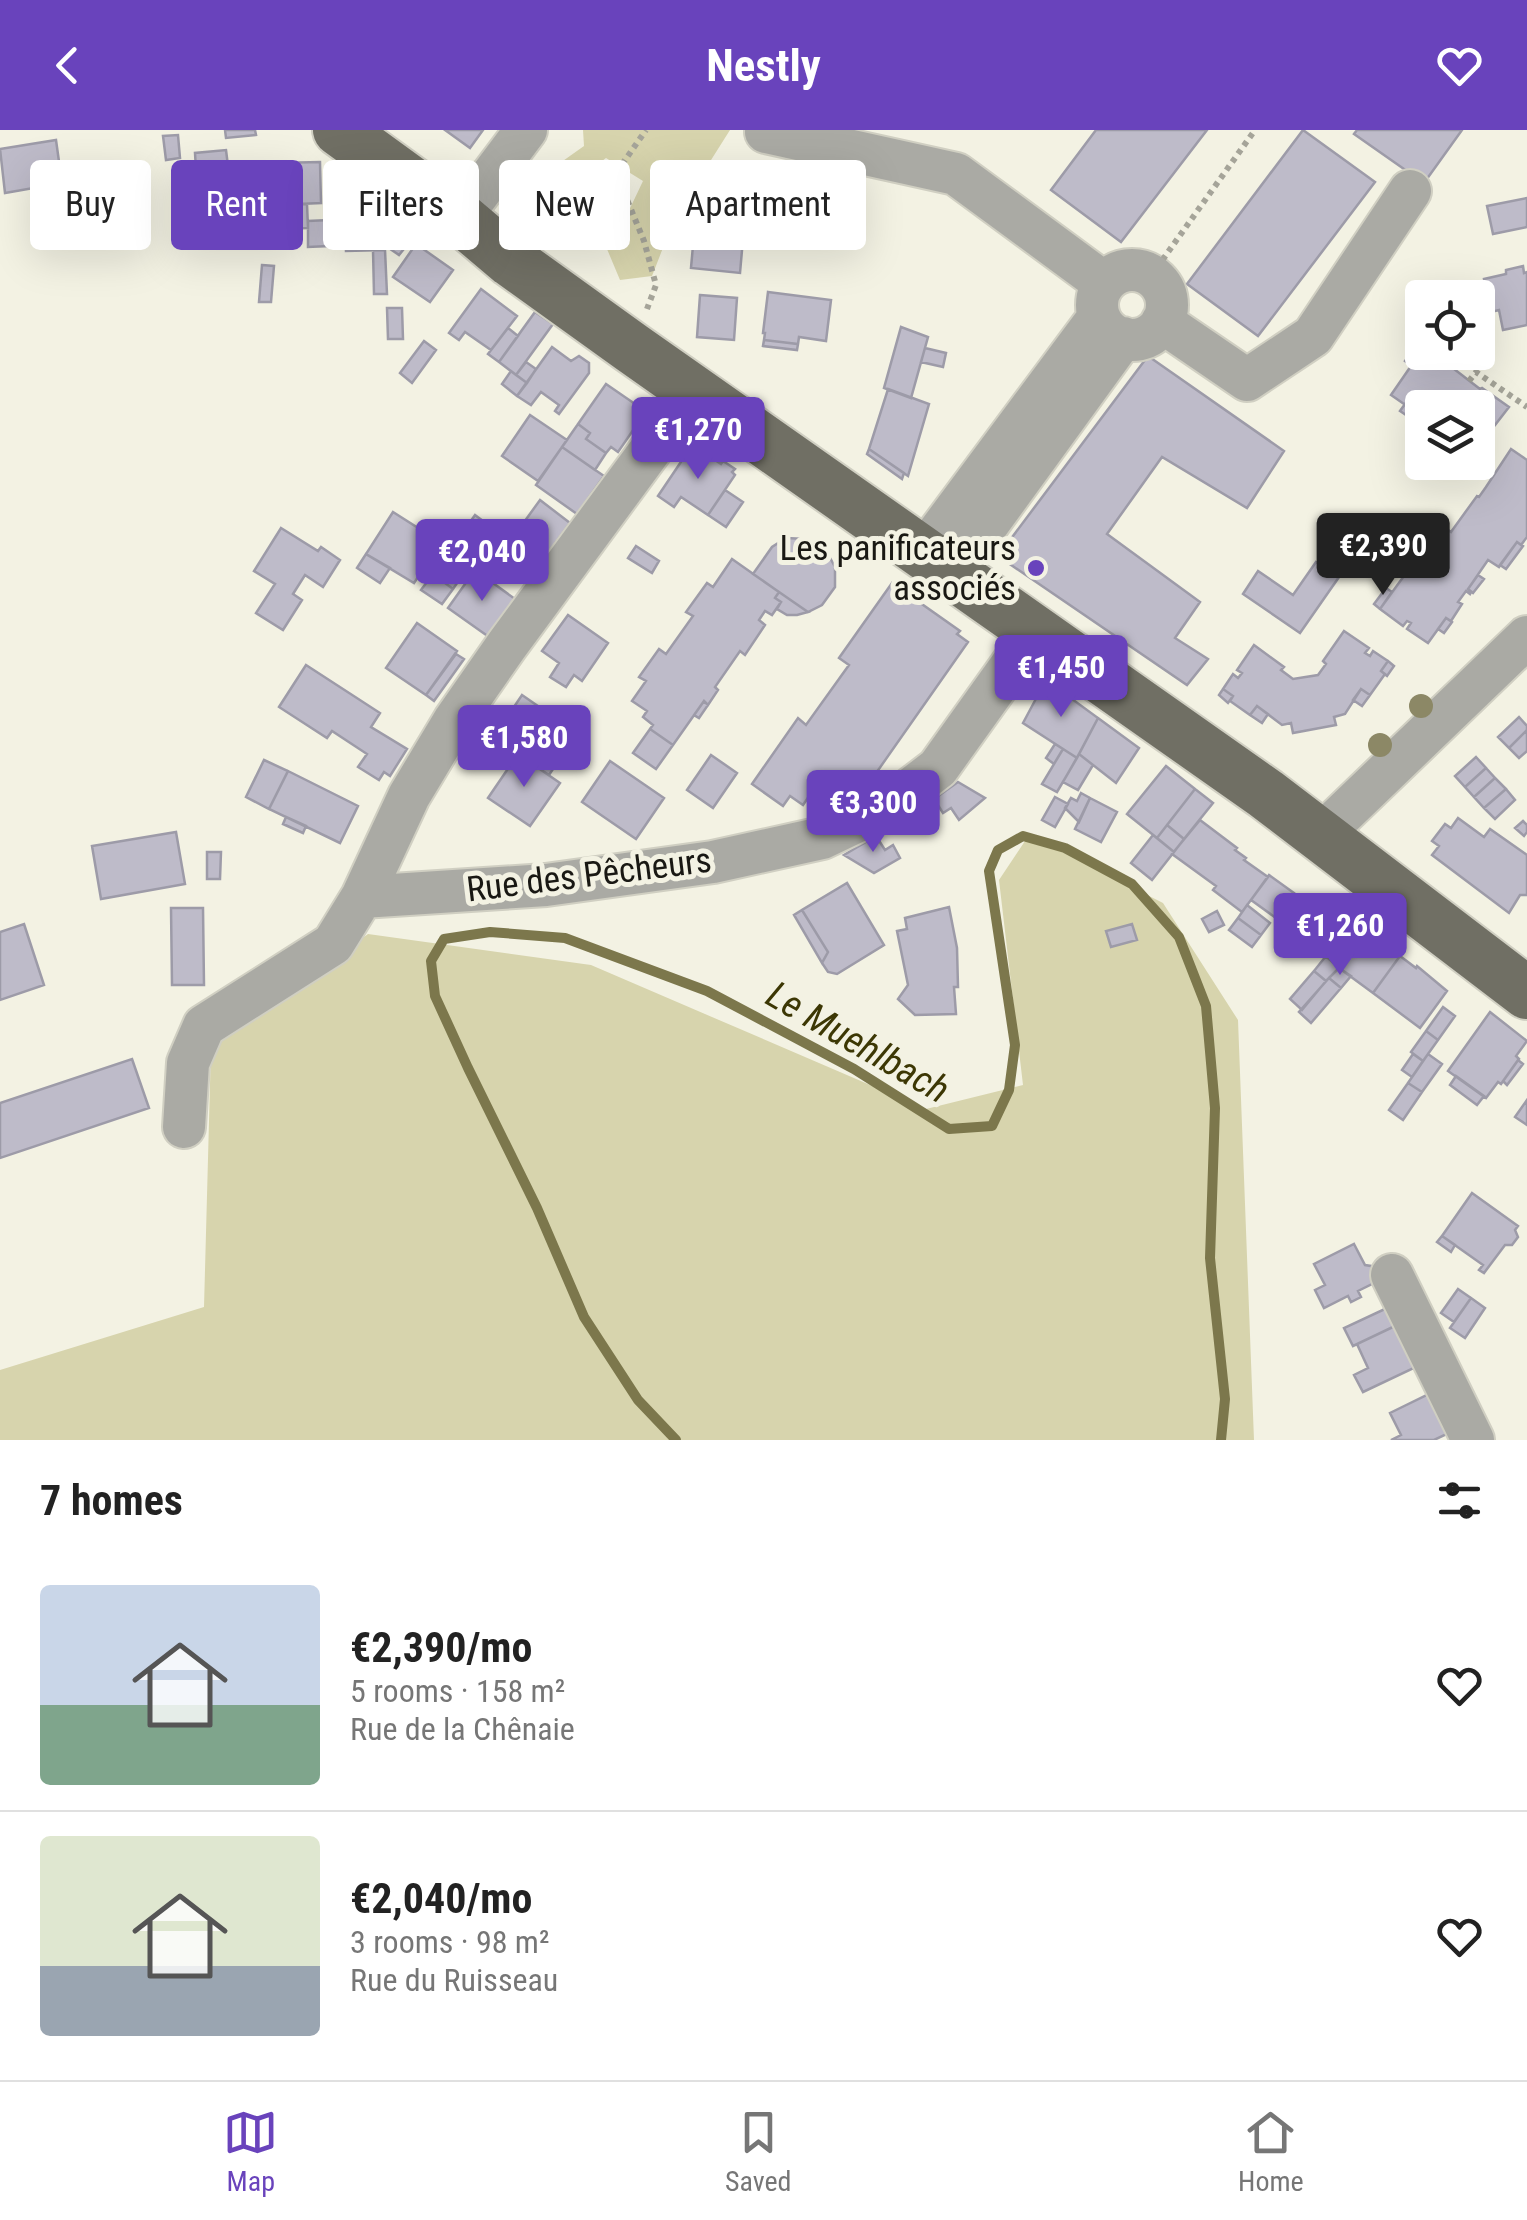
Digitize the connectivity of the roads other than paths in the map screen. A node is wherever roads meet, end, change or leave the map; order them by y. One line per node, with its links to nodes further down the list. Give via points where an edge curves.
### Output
1 (339, 130): 4 (main road)
2 (526, 130): 6 (street)
3 (766, 132): 8 (street, via 956,174)
4 (380, 160)
5 (1410, 191): 9 (street, via 1314,336 1247,380)
6 (479, 194)
7 (479, 234): 10 (main road)
8 (1109, 313): 9 (street, via 1141,338); 9 (street, via 1112,276 1132,270 1152,276 1164,292); 11 (street)
9 (1162, 322)
10 (694, 391): 11 (main road); 15 (street, via 454,721 409,796)
11 (939, 562): 12 (main road)
12 (1036, 631): 14 (main road); 15 (street, Rue des Pêcheurs, via 938,768 887,807 822,838 546,886)
13 (1527, 636): 14 (street)
14 (1320, 836): 16 (main road)
15 (362, 897): 17 (street, via 334,944 204,1026 188,1063)
16 (1527, 993)
17 (184, 1128)
18 (1392, 1275): 19 (street)
19 (1473, 1440)

